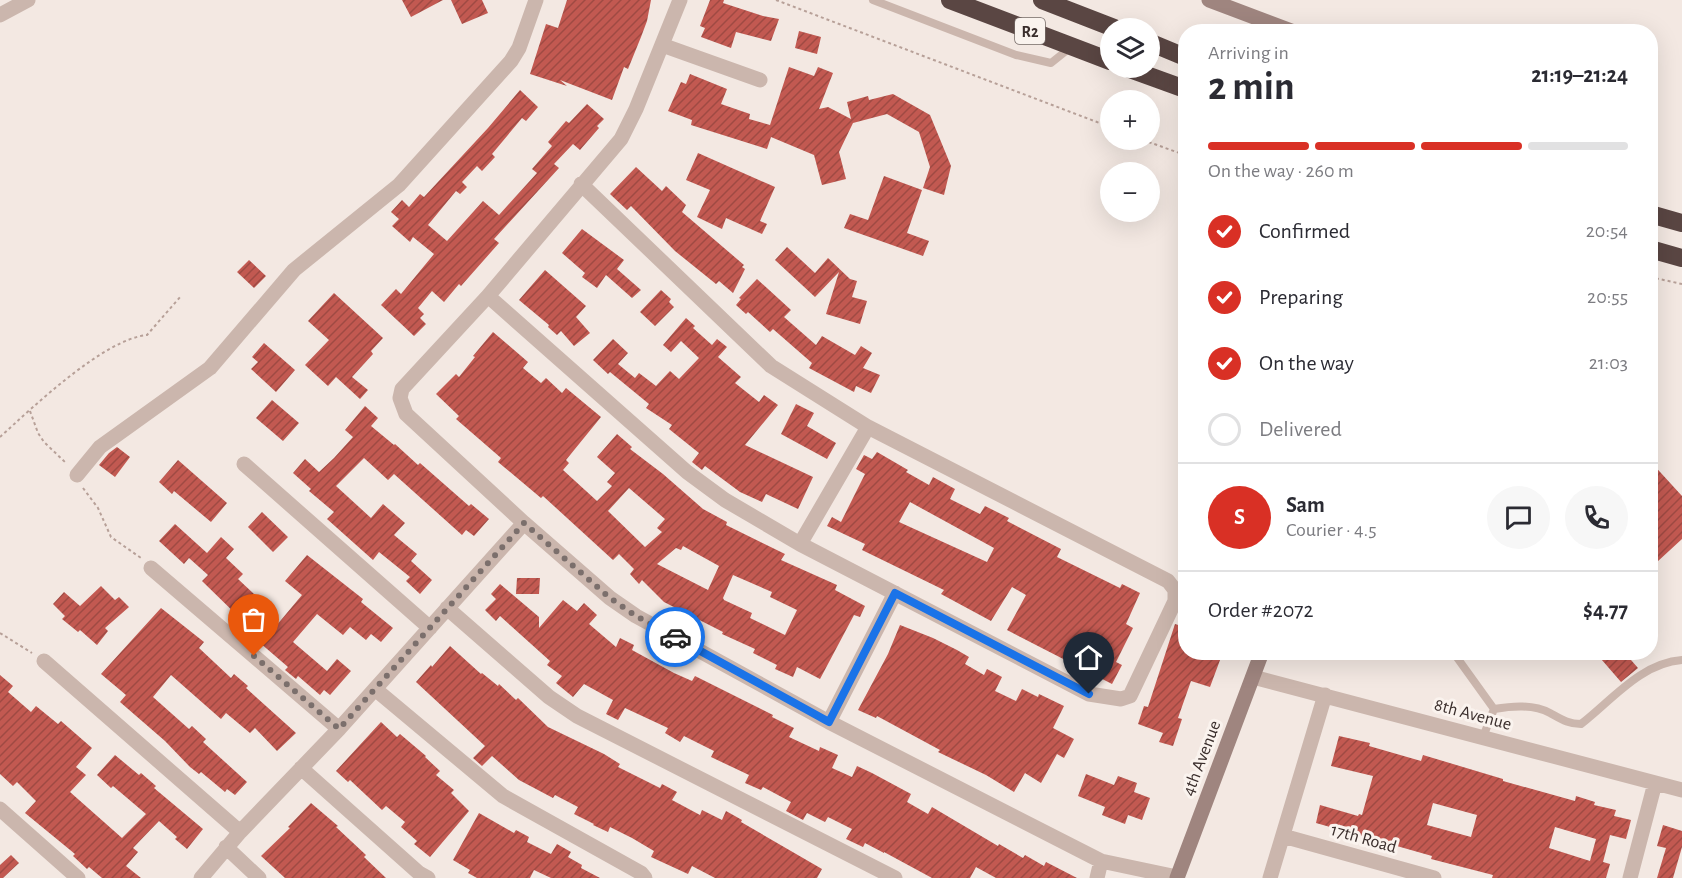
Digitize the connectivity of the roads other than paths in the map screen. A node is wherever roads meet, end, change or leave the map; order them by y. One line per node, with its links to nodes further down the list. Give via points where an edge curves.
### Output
1 (28, 0): 8 (street)
2 (536, 0): 27 (street, via 511,62 399,185 294,270 210,368 100,447)
3 (680, 0): 11 (street)
4 (873, 0): 12 (lane, via 1016,55 1051,63)
5 (950, 0): 12 (highway, R2)
6 (1042, 0): 9 (highway, R2)
7 (1209, 0): 10 (street)
8 (0, 15)
9 (1100, 23)
10 (1273, 24)
11 (662, 45): 17 (street); 19 (street, via 628,127)
12 (1072, 47): 15 (highway, R2)
13 (1160, 47): 14 (highway)
14 (1178, 54)
15 (1100, 57)
16 (1155, 78): 18 (highway)
17 (760, 80)
18 (1178, 86)
19 (581, 184): 24 (street); 25 (street, via 771,366)
20 (1658, 216): 21 (highway)
21 (1682, 223)
22 (1658, 251): 23 (highway)
23 (1682, 258)
24 (488, 296): 28 (street, via 402,390 400,398 406,414); 29 (street, via 687,472 725,500)
25 (868, 427): 29 (street); 31 (street, via 1168,581 1176,596 1130,696 1121,699 1089,694)
26 (244, 464): 33 (street)
27 (77, 475)
28 (524, 523): 32 (street); 42 (street, via 636,616)
29 (800, 544): 31 (street)
30 (151, 568): 43 (street)
31 (895, 593): 42 (street)
32 (447, 608): 33 (street); 58 (street, via 549,697 577,716)
33 (430, 628): 39 (street)
34 (1259, 660): 38 (street, 4th Avenue)
35 (1458, 660): 41 (lane)
36 (1682, 660): 41 (lane, via 1668,661 1641,674 1581,724 1569,724 1549,712 1523,706)
37 (44, 661): 49 (street)
38 (1253, 677): 40 (street, 8th Avenue); 60 (street, 4th Avenue)
39 (375, 689): 43 (street); 57 (street, via 503,796)
40 (1325, 695): 44 (street, 8th Avenue); 50 (street)
41 (1494, 709): 44 (lane)
42 (829, 722): 52 (street)
43 (339, 729): 45 (street)
44 (1483, 737): 46 (street, 8th Avenue)
45 (301, 768): 49 (street); 56 (street)
46 (1655, 783): 47 (street, 8th Avenue); 63 (street)
47 (1682, 790)
48 (0, 808): 53 (street)
49 (240, 832): 51 (street)
50 (1283, 836): 61 (street); 62 (street, 17th Road)
51 (226, 848): 54 (street); 55 (street)
52 (1101, 861): 59 (street); 60 (street)
53 (78, 878)
54 (201, 878)
55 (259, 878)
56 (428, 878)
57 (645, 878)
58 (895, 878)
59 (1097, 878)
60 (1177, 878)
61 (1270, 878)
62 (1434, 878)
63 (1630, 878)

